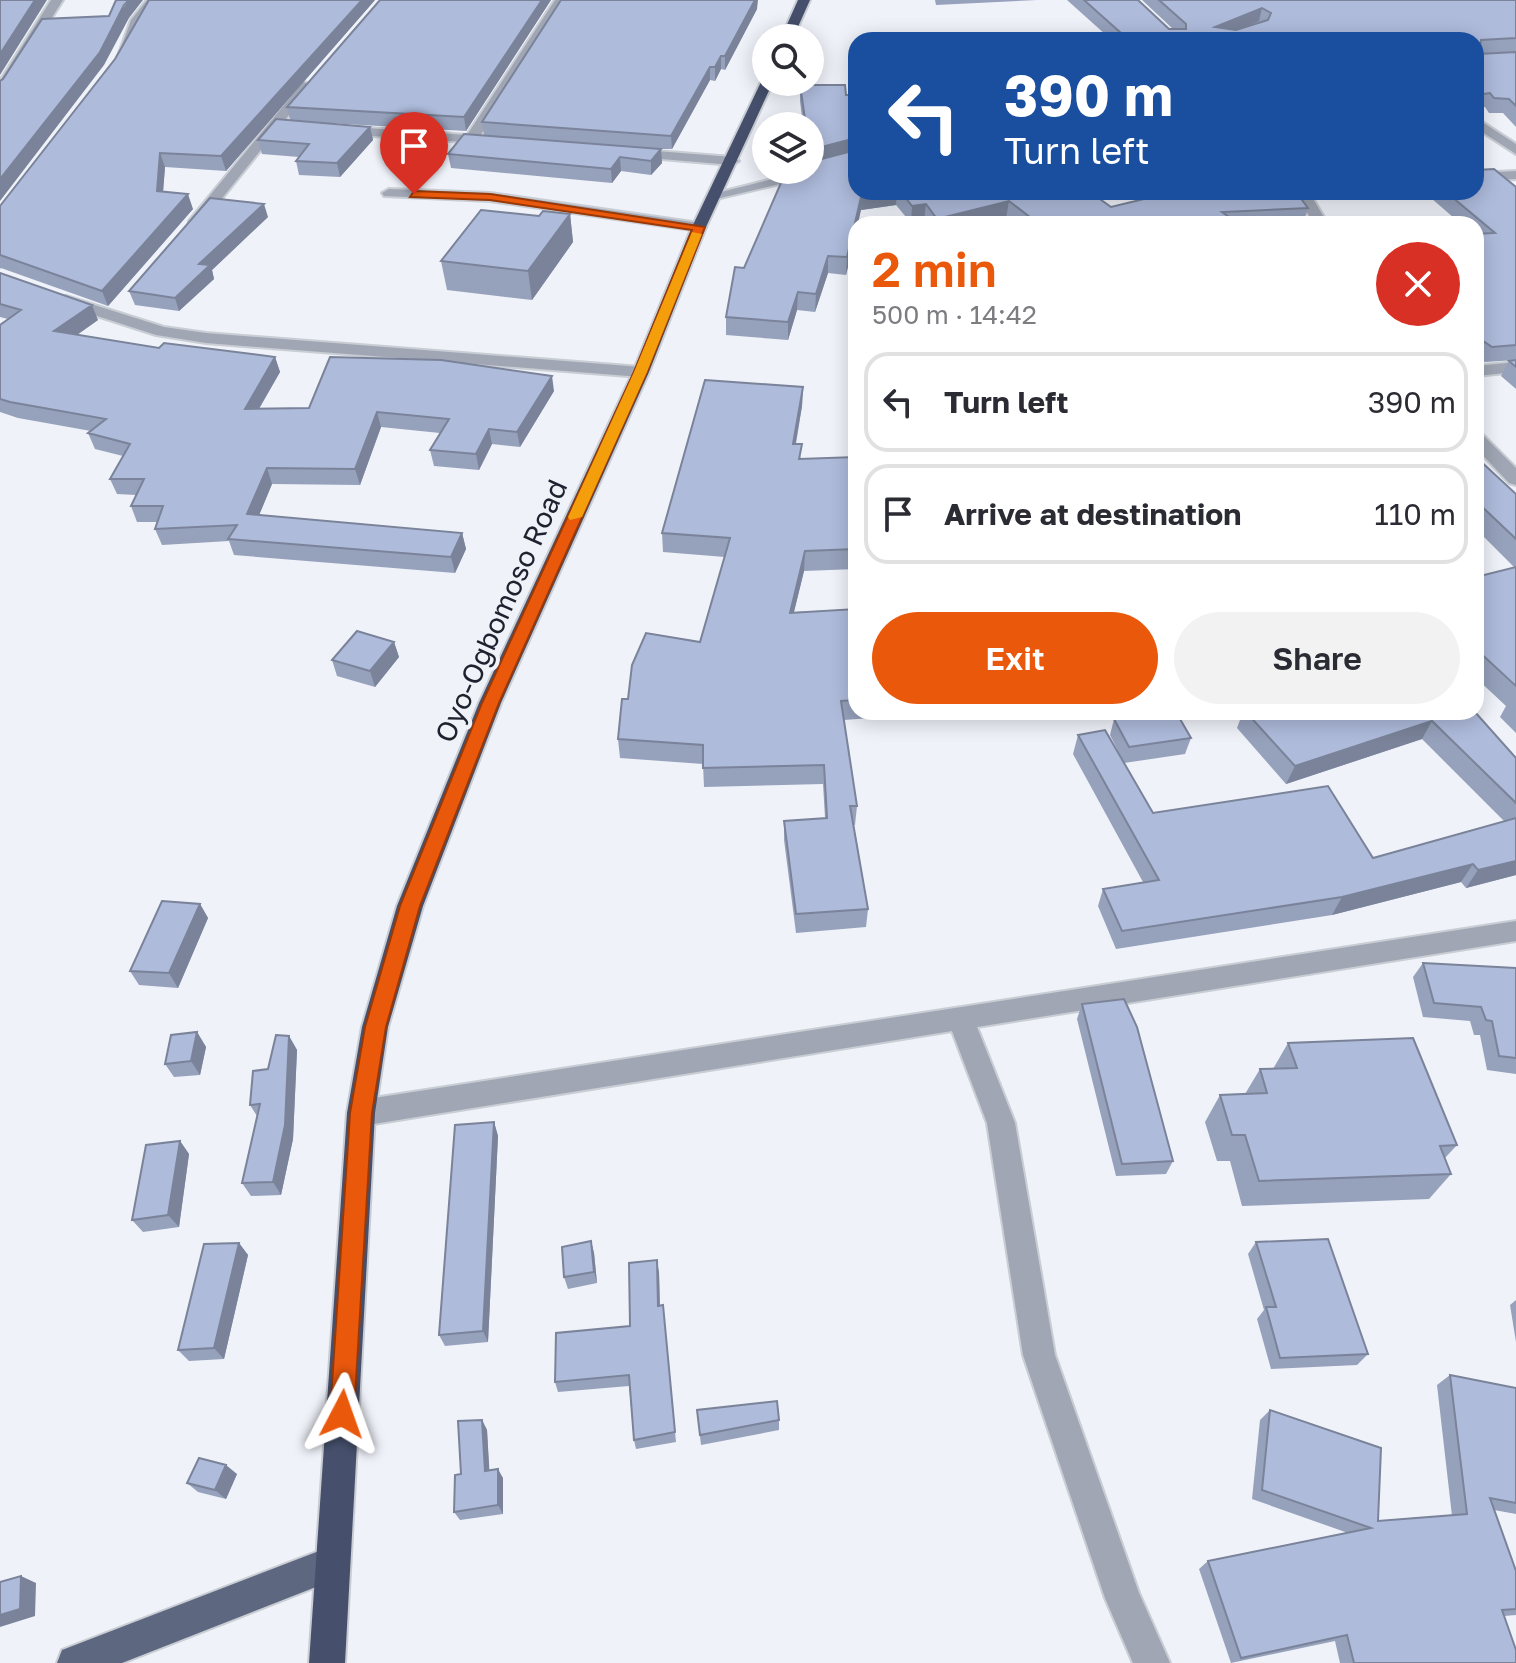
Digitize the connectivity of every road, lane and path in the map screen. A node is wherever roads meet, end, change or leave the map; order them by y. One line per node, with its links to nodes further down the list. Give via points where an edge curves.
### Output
1 (57, 0): 8 (street)
2 (153, 0): 6 (street)
3 (561, 0): 12 (street)
4 (804, 0): 5 (highway)
5 (793, 24)
6 (113, 68)
7 (313, 77): 23 (street, via 282,126)
8 (0, 91)
9 (761, 96): 16 (highway, Oyo-Ogbomoso Road)
10 (1484, 128): 14 (street)
11 (320, 129): 12 (street)
12 (471, 140): 13 (street)
13 (501, 142)
14 (1516, 150)
15 (609, 151): 16 (street)
16 (732, 161): 21 (highway, Oyo-Ogbomoso Road)
17 (848, 164): 21 (street)
18 (1516, 175): 19 (street)
19 (1484, 177)
20 (389, 193): 22 (street, via 490,197)
21 (716, 195): 22 (highway, Oyo-Ogbomoso Road)
22 (699, 227): 27 (highway, Oyo-Ogbomoso Road)
23 (185, 235)
24 (48, 296): 27 (street, via 118,310 162,332 206,338)
25 (1516, 367): 26 (street)
26 (1484, 370)
27 (641, 372): 32 (highway, Oyo-Ogbomoso Road, via 490,703 410,906 375,1027)
28 (1484, 446): 29 (street)
29 (1516, 479)
30 (1516, 931): 31 (street)
31 (961, 1020): 32 (street); 36 (street, via 1001,1123 1039,1355 1123,1598)
32 (361, 1113): 33 (highway, Oyo-Ogbomoso Road)
33 (332, 1564): 34 (main road); 35 (highway, Oyo-Ogbomoso Road)
34 (75, 1663)
35 (327, 1663)
36 (1152, 1663)

